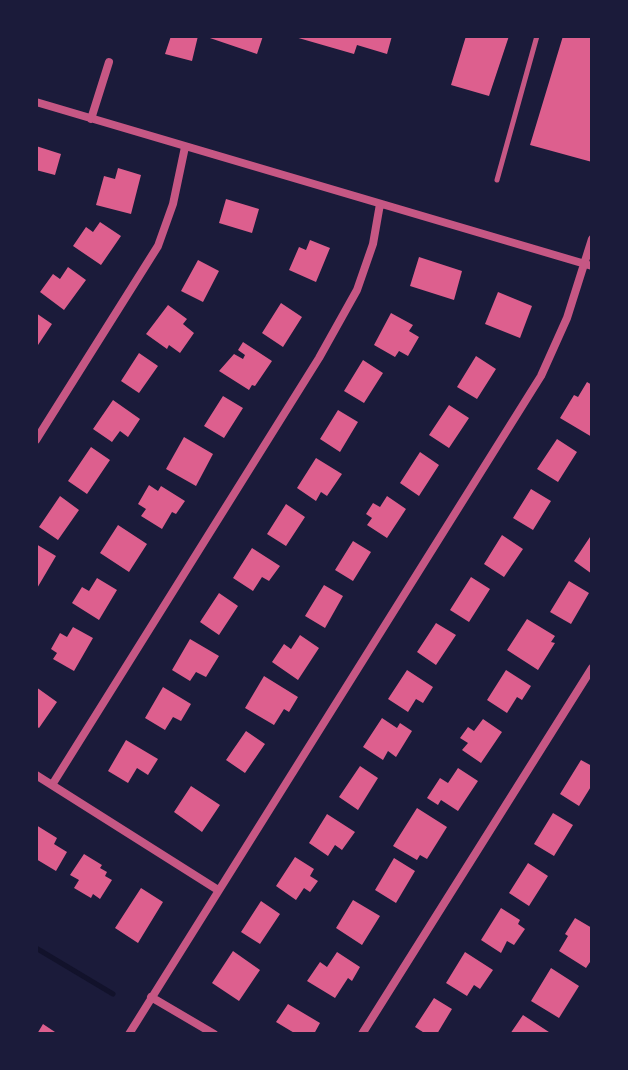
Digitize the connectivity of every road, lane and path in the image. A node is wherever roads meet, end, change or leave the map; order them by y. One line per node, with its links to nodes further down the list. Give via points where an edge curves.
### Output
1 (537, 36): 6 (lane)
2 (109, 62): 4 (street)
3 (36, 102): 4 (street)
4 (91, 119): 5 (street)
5 (185, 147): 7 (street); 10 (street, via 158,246)
6 (497, 180)
7 (380, 204): 9 (street); 13 (street, via 357,290 319,358)
8 (592, 239): 9 (street)
9 (588, 265): 14 (street, via 541,376)
10 (36, 440)
11 (592, 668): 18 (street)
12 (36, 775): 13 (street)
13 (52, 785): 14 (street)
14 (218, 890): 15 (street)
15 (151, 997): 16 (street); 17 (street)
16 (129, 1034)
17 (214, 1034)
18 (362, 1034)

